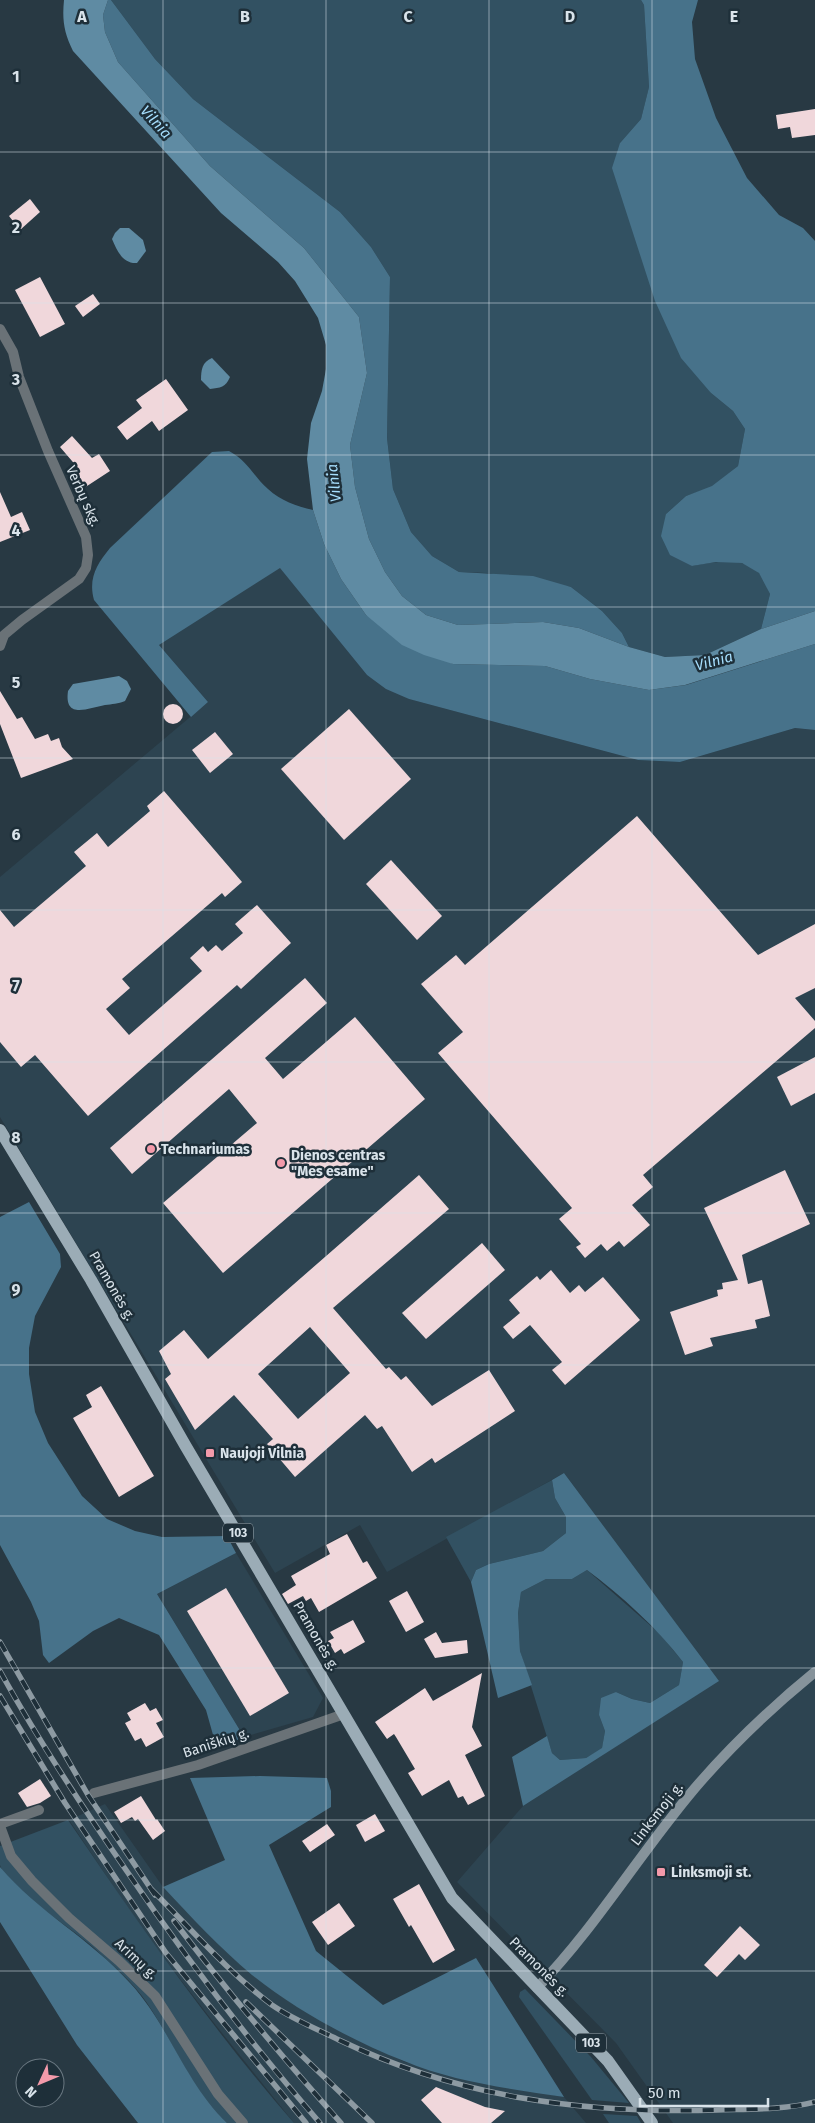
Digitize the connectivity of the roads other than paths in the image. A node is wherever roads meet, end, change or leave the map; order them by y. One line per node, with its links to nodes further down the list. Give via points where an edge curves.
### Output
1 (0, 329): 2 (street, Verbų skg., via 13,352 48,451 86,537 88,555 86,568 79,579 4,635)
2 (0, 646)
3 (0, 1130): 5 (main road, Pramonės g. / 103)
4 (815, 1672): 9 (main road, Linksmoji g., via 783,1698 695,1788 579,1940)
5 (344, 1714): 6 (street, Baniškių g., via 198,1765); 9 (main road, Pramonės g. / 103, via 452,1898)
6 (94, 1793)
7 (39, 1810): 8 (street)
8 (0, 1825): 10 (street, Arimų g., via 10,1856 32,1881 155,1996 218,2094)
9 (537, 1988): 11 (main road, Pramonės g. / 103, via 608,2061)
10 (243, 2123)
11 (652, 2123)

